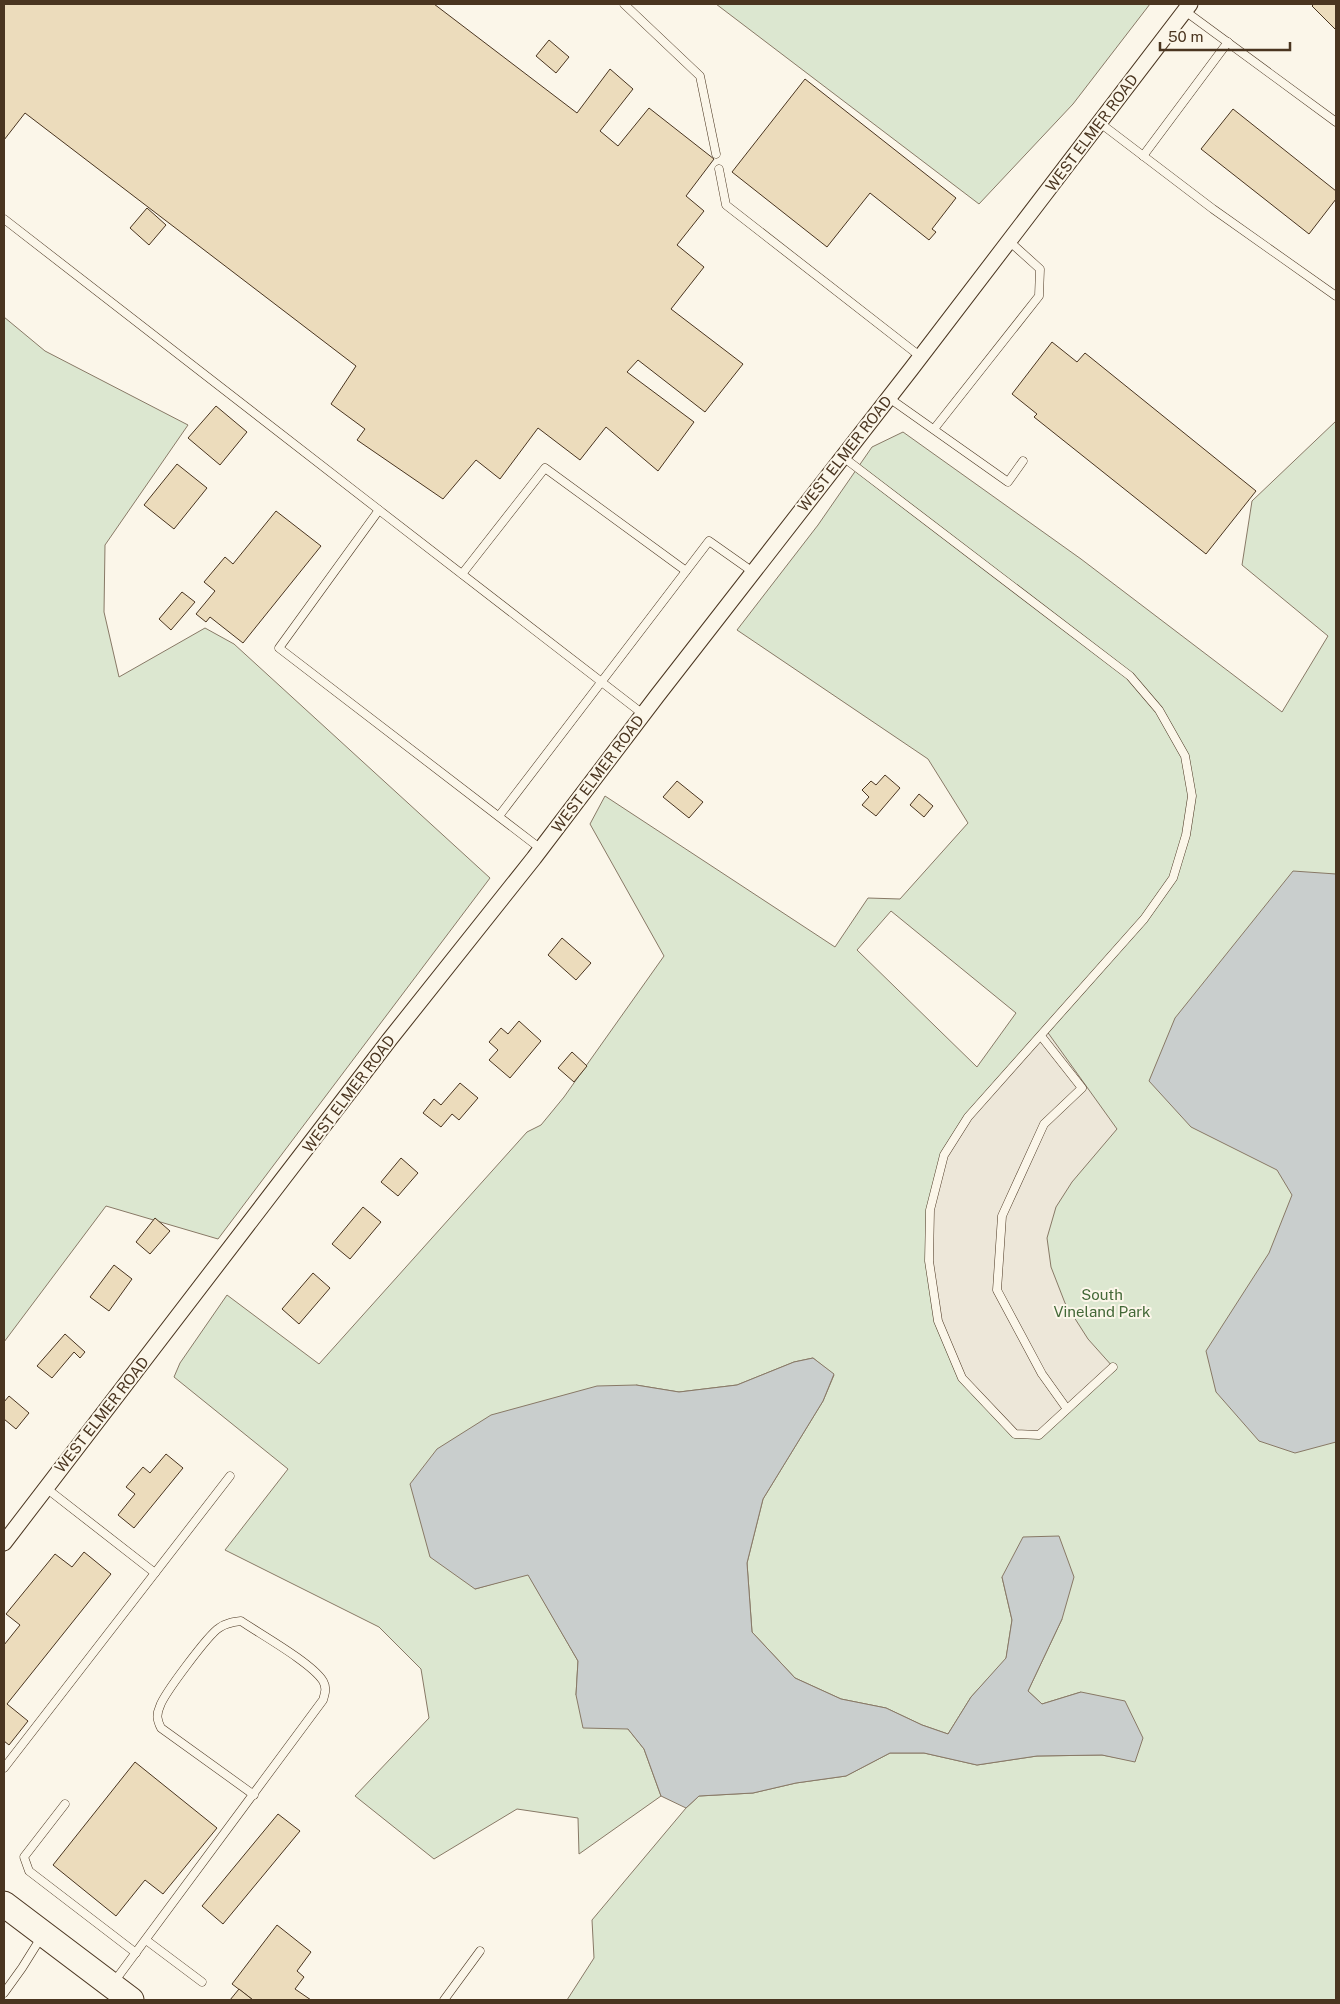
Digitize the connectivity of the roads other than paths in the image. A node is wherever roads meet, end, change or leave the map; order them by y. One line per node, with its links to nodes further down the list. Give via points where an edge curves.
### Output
1 (624, 4): 6 (lane, via 700,76)
2 (1188, 7): 3 (lane); 5 (street, WEST ELMER ROAD)
3 (1228, 42): 4 (lane); 7 (lane)
4 (1336, 122)
5 (1100, 123): 7 (lane); 10 (street, WEST ELMER ROAD)
6 (716, 154)
7 (1142, 156): 11 (lane)
8 (719, 169): 12 (lane, via 726,204)
9 (4, 219): 17 (lane)
10 (1009, 241): 12 (street, WEST ELMER ROAD); 14 (lane, via 1040,269 1039,296)
11 (1336, 296)
12 (921, 357): 13 (street, WEST ELMER ROAD)
13 (889, 398): 14 (lane); 15 (street, WEST ELMER ROAD)
14 (934, 429): 16 (lane, via 1008,482)
15 (843, 456): 19 (street, WEST ELMER ROAD); 25 (lane, via 1130,676 1159,710 1184,756 1192,796 1186,835 1173,878 1144,918)
16 (1023, 461)
17 (378, 510): 20 (lane); 23 (lane, via 279,648)
18 (686, 571): 19 (lane, via 709,541); 20 (lane, via 545,468); 21 (lane)
19 (753, 572): 22 (street, WEST ELMER ROAD)
20 (462, 574): 21 (lane)
21 (601, 682): 22 (lane); 23 (lane)
22 (643, 714): 24 (street, WEST ELMER ROAD)
23 (499, 816): 24 (lane)
24 (541, 849): 29 (street, WEST ELMER ROAD, via 390,1039)
25 (1041, 1036): 27 (lane, via 1082,1088 1044,1124 1002,1216 997,1290 1042,1374); 27 (lane, via 968,1117 944,1155 930,1210 929,1260 942,1329 962,1378 988,1407 1015,1434 1040,1435)
26 (1113, 1367): 27 (lane)
27 (1067, 1409)
28 (230, 1476): 31 (lane)
29 (46, 1488): 30 (street, WEST ELMER ROAD); 31 (lane)
30 (4, 1544)
31 (154, 1573): 32 (lane)
32 (4, 1768)
33 (254, 1795): 33 (lane, via 323,1700 326,1691 323,1681 311,1668 241,1621 231,1622 205,1641 160,1705 156,1718 161,1728); 37 (lane)
34 (65, 1804): 39 (lane, via 24,1857 25,1864 29,1871)
35 (4, 1904): 36 (main road)
36 (43, 1934): 41 (lane); 42 (main road)
37 (146, 1940): 39 (lane); 40 (lane)
38 (480, 1951): 43 (lane)
39 (136, 1953): 42 (lane)
40 (202, 1982)
41 (4, 1993)
42 (121, 1993)
43 (444, 2000)

